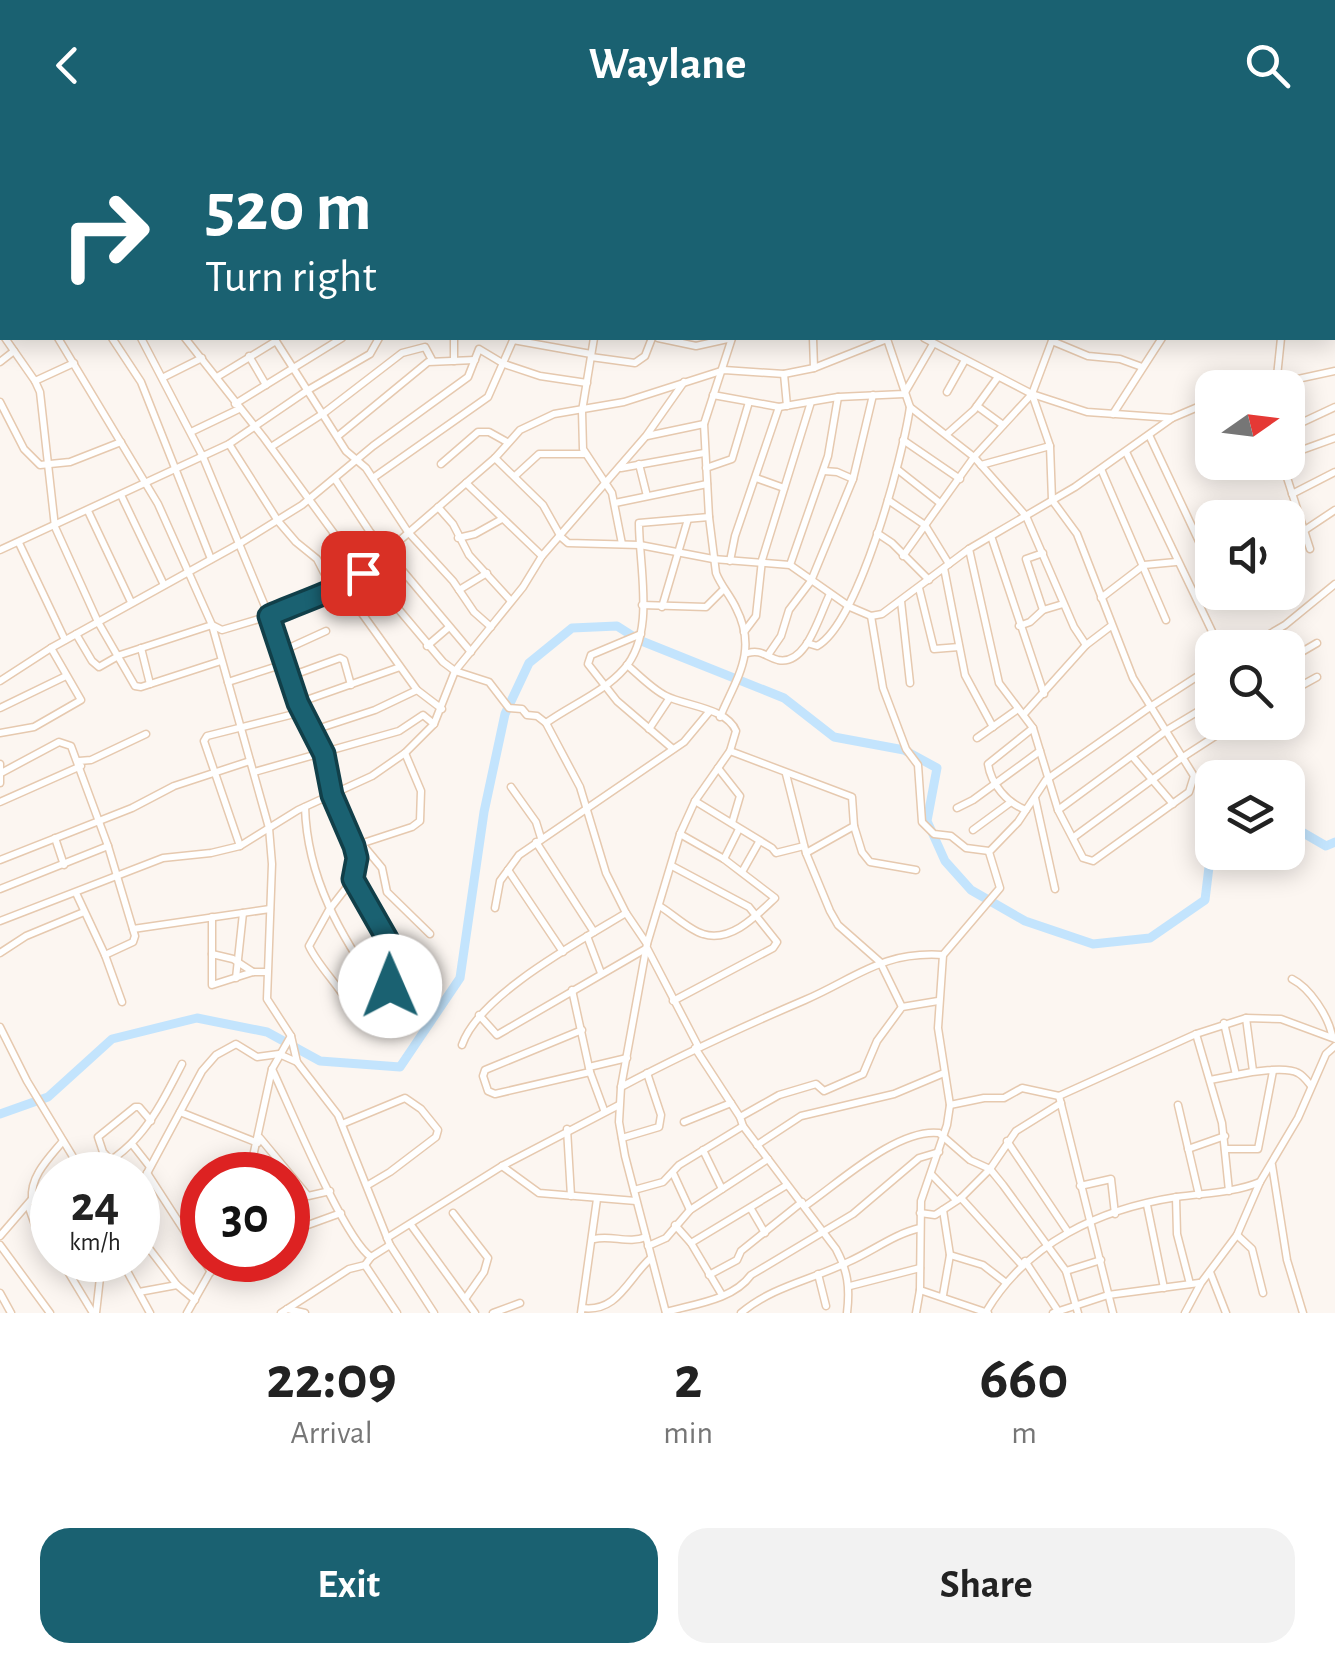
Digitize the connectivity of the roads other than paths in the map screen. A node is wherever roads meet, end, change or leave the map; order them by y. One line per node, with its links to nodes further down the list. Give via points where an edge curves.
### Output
1 (7, 340): 26 (street)
2 (59, 340): 35 (street)
3 (113, 340): 100 (street, via 134,369)
4 (143, 340): 44 (street)
5 (187, 340): 29 (street)
6 (274, 340): 27 (street)
7 (276, 340): 38 (street)
8 (339, 340): 38 (street)
9 (379, 340): 52 (street, via 370,354)
10 (454, 340): 33 (street)
11 (514, 340): 36 (street)
12 (519, 340): 28 (street)
13 (594, 340): 28 (street)
14 (654, 340): 28 (street, via 635,362)
15 (665, 340): 16 (street, via 696,346)
16 (723, 340)
17 (732, 340): 40 (street)
18 (813, 340): 39 (street)
19 (882, 340): 39 (street)
20 (888, 340): 54 (street)
21 (928, 340): 32 (street); 54 (street)
22 (1052, 340): 55 (street)
23 (1054, 340): 37 (street, via 1088,356)
24 (1161, 340): 37 (street)
25 (1281, 340): 41 (street)
26 (14, 351): 34 (street); 48 (street)
27 (250, 356): 45 (street); 51 (street)
28 (591, 356): 50 (street)
29 (202, 358): 44 (street); 45 (street)
30 (432, 360): 33 (street); 69 (street, via 424,347 406,351); 79 (street)
31 (475, 360): 33 (street); 36 (street, via 482,348); 95 (street, via 468,377)
32 (966, 360): 46 (street); 53 (street)
33 (454, 361)
34 (0, 362)
35 (74, 364): 48 (street); 83 (street)
36 (504, 364): 50 (street); 108 (street, via 482,403)
37 (1142, 367): 70 (street)
38 (293, 368): 51 (street); 52 (street)
39 (814, 368): 43 (street)
40 (724, 370): 43 (street); 49 (street); 56 (street)
41 (1278, 370)
42 (1335, 371): 47 (street)
43 (784, 374): 63 (street)
44 (164, 377): 76 (street)
45 (217, 377): 62 (street)
46 (998, 377): 55 (street); 65 (street)
47 (1305, 379)
48 (35, 380): 99 (street)
49 (684, 380): 68 (street); 80 (street)
50 (588, 383): 68 (street)
51 (266, 384): 62 (street)
52 (308, 390): 69 (street); 75 (street)
53 (947, 392)
54 (904, 394): 57 (street); 64 (street)
55 (1032, 394): 70 (street); 74 (street); 86 (street)
56 (712, 395): 60 (street); 73 (street)
57 (873, 395): 58 (street); 111 (street)
58 (838, 396): 61 (street); 105 (street)
59 (0, 402): 99 (street, via 33,461)
60 (749, 402): 63 (street); 102 (street, via 732,459)
61 (811, 402): 63 (street); 118 (street)
62 (237, 406): 75 (street); 76 (street)
63 (783, 406): 109 (street)
64 (910, 406): 77 (street); 82 (street)
65 (978, 406): 74 (street); 77 (street)
66 (1335, 407): 72 (street)
67 (1195, 409): 71 (street)
68 (582, 411): 84 (street, via 554,414); 91 (street)
69 (324, 413): 79 (street); 87 (street)
70 (1112, 415): 71 (street)
71 (1172, 418): 78 (street)
72 (1305, 421)
73 (704, 424): 80 (street); 90 (street)
74 (1003, 424): 93 (street)
75 (255, 427): 85 (street); 87 (street)
76 (191, 432): 92 (street)
77 (947, 434): 93 (street)
78 (1149, 435): 89 (street); 141 (street)
79 (338, 436): 95 (street)
80 (646, 436): 101 (street)
81 (1335, 438): 88 (street)
82 (904, 440): 103 (street); 112 (street)
83 (121, 442): 99 (street); 115 (street)
84 (507, 442): 94 (street); 96 (street, via 478,432)
85 (229, 444): 92 (street); 135 (street)
86 (1050, 446): 98 (street); 124 (street)
87 (270, 447): 122 (street)
88 (1305, 449)
89 (1126, 452): 104 (street); 161 (street)
90 (704, 453): 97 (street); 102 (street)
91 (585, 454): 107 (street, via 540,454); 114 (street)
92 (203, 457): 100 (street); 146 (street)
93 (974, 457): 98 (street); 112 (street)
94 (496, 458): 107 (street); 116 (street)
95 (357, 460): 108 (street); 110 (street)
96 (441, 464)
97 (639, 464): 101 (street); 121 (street)
98 (980, 465): 131 (street)
99 (48, 466): 137 (street)
100 (173, 468): 115 (street); 158 (street)
101 (620, 468): 114 (street)
102 (706, 468): 117 (street)
103 (897, 469): 123 (street); 127 (street)
104 (1101, 469): 124 (street); 163 (street)
105 (824, 471): 111 (street); 162 (street)
106 (1335, 472): 119 (street)
107 (516, 476): 143 (street)
108 (373, 478): 139 (street)
109 (756, 478): 118 (street); 160 (street)
110 (335, 479): 122 (street); 152 (street)
111 (853, 479): 168 (street)
112 (960, 479): 127 (street)
113 (1288, 480): 119 (street)
114 (606, 482): 126 (street); 143 (street)
115 (146, 483): 120 (street); 165 (street)
116 (466, 483): 128 (street); 132 (street)
117 (707, 484): 121 (street); 133 (street)
118 (784, 488): 159 (street)
119 (1292, 494): 125 (street)
120 (120, 495): 129 (street); 170 (street)
121 (647, 496): 126 (street)
122 (308, 500): 135 (street); 166 (street)
123 (888, 500): 136 (street); 140 (street)
124 (1052, 500): 131 (street); 178 (street, via 1077,534)
125 (1294, 500)
126 (615, 504): 147 (street)
127 (940, 504): 136 (street)
128 (438, 507): 139 (street); 144 (street)
129 (88, 510): 137 (street); 180 (street)
130 (1335, 510): 138 (street)
131 (1026, 516): 142 (street); 154 (street)
132 (503, 518): 144 (street); 155 (street)
133 (709, 518): 134 (street); 157 (street)
134 (688, 519): 148 (street, via 639,524); 153 (street)
135 (278, 521): 146 (street); 173 (street, via 317,559)
136 (925, 525): 156 (street); 164 (street)
137 (56, 527): 145 (street); 190 (street)
138 (1305, 530): 150 (street)
139 (408, 532): 152 (street); 175 (street)
140 (877, 532): 156 (street); 185 (street)
141 (1195, 533)
142 (990, 536): 149 (street); 192 (street)
143 (561, 537): 147 (street, via 572,545); 155 (street)
144 (458, 538): 167 (street)
145 (19, 543): 151 (street); 203 (street)
146 (239, 544): 158 (street); 187 (street)
147 (622, 544): 148 (street)
148 (640, 545): 153 (street); 183 (street)
149 (969, 549): 164 (street); 243 (street, via 995,672)
150 (1310, 549)
151 (0, 550)
152 (388, 552): 166 (street); 195 (street)
153 (675, 552): 157 (street); 184 (street)
154 (1042, 553): 182 (street); 186 (street, via 1026,559)
155 (542, 556): 179 (street)
156 (903, 556): 169 (street)
157 (713, 559): 160 (street); 176 (street)
158 (211, 560): 165 (street)
159 (762, 560): 160 (street); 162 (street); 200 (street, via 758,605)
160 (730, 561)
161 (1176, 562): 163 (street); 197 (street)
162 (790, 565): 168 (street)
163 (1144, 565): 178 (street); 189 (street)
164 (946, 566): 169 (street); 209 (street)
165 (190, 570): 170 (street); 191 (street)
166 (363, 573): 172 (street); 207 (street)
167 (487, 573): 175 (street); 179 (street)
168 (811, 580): 177 (street); 217 (street)
169 (928, 580): 174 (street)
170 (164, 584): 180 (street)
171 (1335, 584): 198 (street)
172 (343, 586): 173 (street); 221 (street)
173 (332, 588): 187 (street)
174 (919, 588): 181 (street); 209 (street, via 934,650)
175 (459, 590): 194 (street)
176 (723, 590): 184 (street, via 706,607); 200 (street)
177 (830, 594): 185 (street); 205 (street)
178 (1101, 598): 193 (street)
179 (511, 601): 194 (street)
180 (131, 602): 190 (street)
181 (901, 602): 188 (street); 229 (street)
182 (1064, 604): 186 (street); 208 (street)
183 (642, 605): 184 (street); 202 (street)
184 (662, 607)
185 (850, 607): 188 (street); 205 (street, via 829,638 817,646)
186 (1042, 610): 192 (street)
187 (269, 616): 196 (street); 213 (street)
188 (870, 616): 305 (street, via 882,688 918,765 922,822 934,834)
189 (1166, 620)
190 (98, 622): 201 (street); 216 (street)
191 (212, 625): 196 (street); 204 (street); 211 (street)
192 (1019, 626): 235 (street)
193 (1111, 626): 208 (street); 238 (street)
194 (490, 627): 214 (street)
195 (448, 628): 207 (street); 214 (street)
196 (222, 630): 204 (street)
197 (1211, 630)
198 (1277, 630)
199 (326, 631): 213 (street)
200 (744, 632): 215 (street)
201 (76, 634): 203 (street); 216 (street, via 96,666)
202 (641, 634): 220 (street); 233 (street, via 588,658)
203 (65, 640): 210 (street)
204 (217, 642): 218 (street)
205 (807, 643): 217 (street, via 790,660)
206 (1317, 643): 212 (street)
207 (427, 646): 222 (street)
208 (1086, 646): 235 (street)
209 (959, 647): 248 (street, via 972,692)
210 (51, 648): 223 (street); 227 (street)
211 (141, 648): 216 (street); 231 (street)
212 (1305, 650)
213 (280, 652): 219 (street)
214 (471, 652): 222 (street)
215 (746, 654): 217 (street); 245 (street)
216 (120, 655): 231 (street, via 134,686)
217 (768, 656)
218 (221, 661): 228 (street); 231 (street)
219 (284, 664): 225 (street); 228 (street)
220 (628, 665): 233 (street); 236 (street)
221 (400, 668): 232 (street); 234 (street)
222 (455, 671): 240 (street); 246 (street, via 489,682 509,708)
223 (66, 676): 239 (street); 254 (street, via 79,702 34,727)
224 (1317, 676): 230 (street)
225 (288, 677): 232 (street, via 340,658); 237 (street)
226 (1195, 678): 238 (street)
227 (0, 682)
228 (227, 682): 249 (street)
229 (910, 683)
230 (1305, 683)
231 (150, 684)
232 (351, 685): 237 (street)
233 (604, 685): 246 (street); 251 (street)
234 (417, 690): 240 (street); 252 (street)
235 (1044, 694): 243 (street)
236 (670, 699): 242 (street); 251 (street)
237 (298, 703): 241 (street)
238 (1150, 707): 253 (street); 275 (street)
239 (0, 708)
240 (442, 709): 247 (street)
241 (302, 712): 249 (street); 252 (street)
242 (708, 712): 245 (street); 258 (street)
243 (1021, 712): 248 (street); 250 (street)
244 (1195, 713): 253 (street)
245 (720, 716): 260 (street, via 736,731)
246 (546, 723): 287 (street)
247 (434, 724): 261 (street); 262 (street, via 423,715 399,731)
248 (992, 726): 256 (street)
249 (240, 728): 266 (street); 272 (street, via 204,741)
250 (1032, 728): 259 (street); 278 (street, via 990,761)
251 (649, 729): 258 (street)
252 (314, 730): 262 (street)
253 (1167, 730): 263 (street); 264 (street)
254 (0, 733)
255 (146, 734): 265 (street)
256 (977, 738)
257 (1209, 740): 264 (street)
258 (673, 750): 287 (street)
259 (1040, 751): 275 (street); 278 (street)
260 (730, 752): 269 (street); 273 (street)
261 (405, 753): 280 (street); 301 (street, via 421,791 420,821)
262 (324, 754): 270 (street); 280 (street)
263 (1132, 756): 276 (street); 290 (street)
264 (1183, 757): 276 (street); 285 (street, via 1194,782)
265 (91, 760): 268 (street); 274 (street)
266 (250, 761): 270 (street); 272 (street)
267 (0, 764): 271 (street)
268 (80, 764): 271 (street, via 71,746 59,742); 274 (street); 283 (street)
269 (718, 768): 282 (street); 292 (street, via 740,796)
270 (254, 772): 294 (street)
271 (1, 773): 277 (street)
272 (215, 773): 291 (street); 303 (street)
273 (786, 774): 293 (street, via 850,796); 304 (street)
274 (84, 777): 291 (street)
275 (1046, 780): 281 (street); 290 (street)
276 (1152, 782): 285 (street); 298 (street)
277 (0, 783)
278 (995, 784): 284 (street); 288 (street)
279 (511, 787): 299 (street, via 536,822)
280 (332, 795): 286 (street); 301 (street)
281 (1035, 796): 289 (street); 316 (street)
282 (695, 801): 292 (street); 296 (street)
283 (0, 802)
284 (1010, 802): 289 (street); 295 (street)
285 (1173, 804): 298 (street, via 1093,861 1083,858)
286 (305, 806): 294 (street); 321 (street)
287 (588, 808): 299 (street); 323 (street, via 602,863)
288 (957, 808)
289 (1026, 810): 305 (street)
290 (1058, 810): 298 (street)
291 (98, 819): 297 (street); 302 (street)
292 (736, 826): 300 (street); 306 (street)
293 (854, 826): 304 (street); 311 (street, via 870,862)
294 (270, 828): 303 (street); 320 (street)
295 (973, 830)
296 (680, 834): 306 (street); 309 (street)
297 (54, 837): 307 (street); 308 (street)
298 (1074, 837)
299 (538, 840): 310 (street); 330 (street)
300 (760, 842): 304 (street, via 776,853); 312 (street)
301 (358, 845): 314 (street); 329 (street, via 382,868 387,892)
302 (108, 846): 308 (street); 313 (street)
303 (240, 846): 313 (street, via 163,858)
304 (805, 849): 337 (street, via 834,919)
305 (989, 852): 335 (street, via 1000,888)
306 (724, 859): 312 (street)
307 (0, 860)
308 (64, 864): 315 (street)
309 (672, 866): 319 (street); 325 (street)
310 (508, 870): 318 (street); 332 (street)
311 (916, 870)
312 (742, 872): 325 (street, via 775,896)
313 (117, 874): 317 (street); 328 (street)
314 (353, 879): 321 (street); 345 (street, via 398,958 398,972)
315 (0, 890)
316 (1055, 890)
317 (76, 892): 322 (street); 327 (street)
318 (495, 908)
319 (661, 908): 325 (street, via 707,936); 331 (street)
320 (270, 909): 324 (street); 340 (street)
321 (328, 910): 345 (street); 345 (street, via 310,950 350,1006)
322 (84, 912): 333 (street); 336 (street)
323 (626, 912): 330 (street); 331 (street)
324 (243, 913): 326 (street); 338 (street)
325 (758, 915): 346 (street, via 776,946)
326 (212, 917): 328 (street); 334 (street)
327 (0, 922)
328 (133, 929): 336 (street, via 135,940)
329 (430, 934)
330 (591, 934): 332 (street); 341 (street)
331 (647, 946): 341 (street); 346 (street); 362 (street)
332 (562, 952): 350 (street)
333 (0, 953)
334 (212, 954): 338 (street); 342 (street, via 212,984)
335 (943, 954): 337 (street); 348 (street)
336 (106, 955): 347 (street)
337 (880, 962): 349 (street); 360 (street)
338 (239, 963): 339 (street); 342 (street)
339 (253, 972): 340 (street); 342 (street)
340 (266, 972): 356 (street, via 267,1000)
341 (602, 973): 344 (street)
342 (236, 978)
343 (1292, 980): 358 (street, via 1328,1020)
344 (572, 990): 350 (street, via 497,1036); 354 (street)
345 (381, 993)
346 (673, 1001): 360 (street)
347 (122, 1002)
348 (938, 1002): 349 (street); 370 (street)
349 (902, 1007): 383 (street, via 863,1074 824,1091 816,1084 779,1095)
350 (479, 1015): 359 (street)
351 (1246, 1018): 352 (street); 358 (street, via 1281,1020); 368 (street)
352 (1224, 1023): 355 (street); 371 (street)
353 (0, 1027): 357 (street)
354 (582, 1030): 366 (street); 366 (street, via 507,1059 484,1076 495,1094)
355 (1196, 1034): 372 (street); 375 (street)
356 (290, 1036): 361 (street); 363 (street)
357 (2, 1037): 394 (street)
358 (1334, 1040): 373 (street)
359 (462, 1045)
360 (696, 1047): 369 (street); 376 (street)
361 (279, 1054): 363 (street); 365 (street); 382 (street, via 257,1057 230,1045 212,1059)
362 (627, 1058): 366 (street); 374 (street)
363 (297, 1062): 386 (street)
364 (182, 1064): 380 (street)
365 (272, 1069): 392 (street); 420 (street)
366 (590, 1070): 381 (street)
367 (1273, 1071): 368 (street); 373 (street, via 1296,1072); 398 (street, via 1258,1150)
368 (1254, 1072): 371 (street)
369 (647, 1073): 374 (street); 391 (street, via 660,1127)
370 (944, 1073): 378 (street); 396 (street, via 894,1094 801,1116)
371 (1236, 1074): 372 (street)
372 (1210, 1080): 389 (street)
373 (1311, 1086): 409 (street)
374 (620, 1087): 377 (street)
375 (1060, 1099): 378 (street, via 1022,1088 1004,1098); 393 (street); 417 (street)
376 (731, 1103): 383 (street); 385 (street)
377 (619, 1104): 381 (street); 391 (street)
378 (950, 1105): 390 (street)
379 (1178, 1105): 397 (street)
380 (162, 1106): 382 (street); 384 (street)
381 (604, 1110): 388 (street)
382 (179, 1113): 392 (street); 405 (street)
383 (740, 1117): 387 (street)
384 (151, 1121): 395 (street); 402 (street, via 137,1106 100,1134)
385 (684, 1122)
386 (342, 1124): 416 (street); 416 (street, via 405,1098 438,1130 436,1138)
387 (743, 1126): 396 (street); 399 (street)
388 (567, 1129): 410 (street); 425 (street)
389 (1224, 1136): 397 (street); 398 (street)
390 (944, 1137): 407 (street); 411 (street); 431 (street, via 930,1132 898,1142)
391 (622, 1138): 421 (street)
392 (258, 1140): 406 (street); 420 (street, via 308,1196)
393 (1007, 1141): 411 (street); 448 (street)
394 (63, 1142): 400 (street); 401 (street)
395 (132, 1144): 403 (street); 404 (street)
396 (757, 1144): 408 (street)
397 (1188, 1149): 424 (street)
398 (1225, 1149): 423 (street)
399 (704, 1150): 412 (street); 419 (street)
400 (55, 1152)
401 (70, 1152)
402 (104, 1152)
403 (122, 1152)
404 (137, 1152)
405 (158, 1152)
406 (255, 1152)
407 (939, 1152): 413 (street); 447 (street, via 919,1158)
408 (768, 1159): 415 (street); 419 (street)
409 (1272, 1164): 414 (street); 515 (street, via 1287,1260)
410 (502, 1166): 425 (street, via 539,1193); 444 (street)
411 (990, 1169): 422 (street); 456 (street)
412 (673, 1173): 421 (street); 435 (street)
413 (932, 1174): 428 (street); 439 (street)
414 (1260, 1182): 423 (street); 450 (street)
415 (787, 1184): 431 (street); 434 (street)
416 (368, 1185): 454 (street)
417 (1080, 1186): 440 (street, via 1111,1179); 441 (street)
418 (160, 1188): 442 (street)
419 (722, 1188): 435 (street)
420 (330, 1190): 437 (street)
421 (634, 1190): 429 (street)
422 (968, 1190): 428 (street); 432 (street)
423 (1229, 1191): 424 (street)
424 (1198, 1195): 426 (street)
425 (570, 1196): 427 (street)
426 (1176, 1198): 433 (street); 477 (street)
427 (597, 1199): 429 (street); 452 (street)
428 (958, 1199): 432 (street); 436 (street)
429 (636, 1201): 453 (street)
430 (30, 1202): 451 (street)
431 (804, 1204): 447 (street); 449 (street)
432 (970, 1204): 462 (street)
433 (1147, 1205): 440 (street); 480 (street)
434 (751, 1208): 449 (street); 455 (street)
435 (690, 1210): 445 (street)
436 (943, 1210): 439 (street); 458 (street)
437 (341, 1213): 443 (street); 459 (street)
438 (453, 1213): 488 (street, via 488,1258)
439 (920, 1214): 446 (street)
440 (1115, 1214): 441 (street)
441 (1089, 1221): 448 (street); 461 (street)
442 (180, 1222)
443 (310, 1224)
444 (411, 1225): 454 (street); 488 (street)
445 (674, 1225): 453 (street, via 666,1238); 455 (street)
446 (920, 1228): 464 (street); 466 (street)
447 (824, 1230): 464 (street); 487 (street)
448 (1068, 1232): 456 (street)
449 (765, 1233): 469 (street)
450 (1237, 1235): 468 (street); 484 (street, via 1252,1249)
451 (0, 1236)
452 (594, 1239): 453 (street); 492 (street)
453 (647, 1241): 460 (street)
454 (388, 1242): 459 (street); 506 (street)
455 (691, 1243): 469 (street)
456 (1048, 1244): 462 (street); 467 (street)
457 (0, 1245): 502 (street)
458 (950, 1255): 475 (street, via 983,1265); 485 (street)
459 (371, 1257): 465 (street)
460 (652, 1258): 492 (street, via 611,1305); 498 (street)
461 (1101, 1260): 467 (street); 486 (street)
462 (1023, 1262): 475 (street); 500 (street)
463 (160, 1264): 478 (street)
464 (844, 1264): 470 (street); 479 (street)
465 (365, 1265): 496 (street); 497 (street)
466 (920, 1268): 479 (street); 481 (street)
467 (1066, 1271): 494 (street)
468 (1210, 1272): 476 (street); 514 (street)
469 (710, 1274): 487 (street)
470 (818, 1274): 491 (street); 509 (street)
471 (74, 1282): 503 (street)
472 (99, 1282): 503 (street)
473 (133, 1282): 482 (street)
474 (205, 1282): 489 (street)
475 (1005, 1282): 499 (street)
476 (1201, 1283): 477 (street); 513 (street)
477 (1190, 1284): 480 (street)
478 (176, 1285): 482 (street); 489 (street)
479 (850, 1286): 510 (street)
480 (1164, 1288): 486 (street)
481 (920, 1290): 485 (street); 511 (street)
482 (139, 1292): 495 (street)
483 (0, 1293): 501 (street)
484 (1263, 1293)
485 (942, 1295): 493 (street)
486 (1108, 1295): 494 (street); 512 (street)
487 (722, 1296): 498 (street)
488 (465, 1298): 507 (street)
489 (195, 1300): 504 (street)
490 (520, 1303): 508 (street)
491 (826, 1306)
492 (582, 1310)
493 (970, 1310): 499 (street)
494 (1077, 1310): 500 (street)
495 (145, 1311)
496 (284, 1311): 505 (street)
497 (392, 1311)
498 (666, 1312)
499 (988, 1312)
500 (1056, 1312)
501 (11, 1313)
502 (50, 1313)
503 (94, 1313)
504 (187, 1313)
505 (304, 1313)
506 (434, 1313)
507 (475, 1313)
508 (493, 1313)
509 (741, 1313)
510 (847, 1313)
511 (916, 1313)
512 (1113, 1313)
513 (1186, 1313)
514 (1226, 1313)
515 (1304, 1313)

